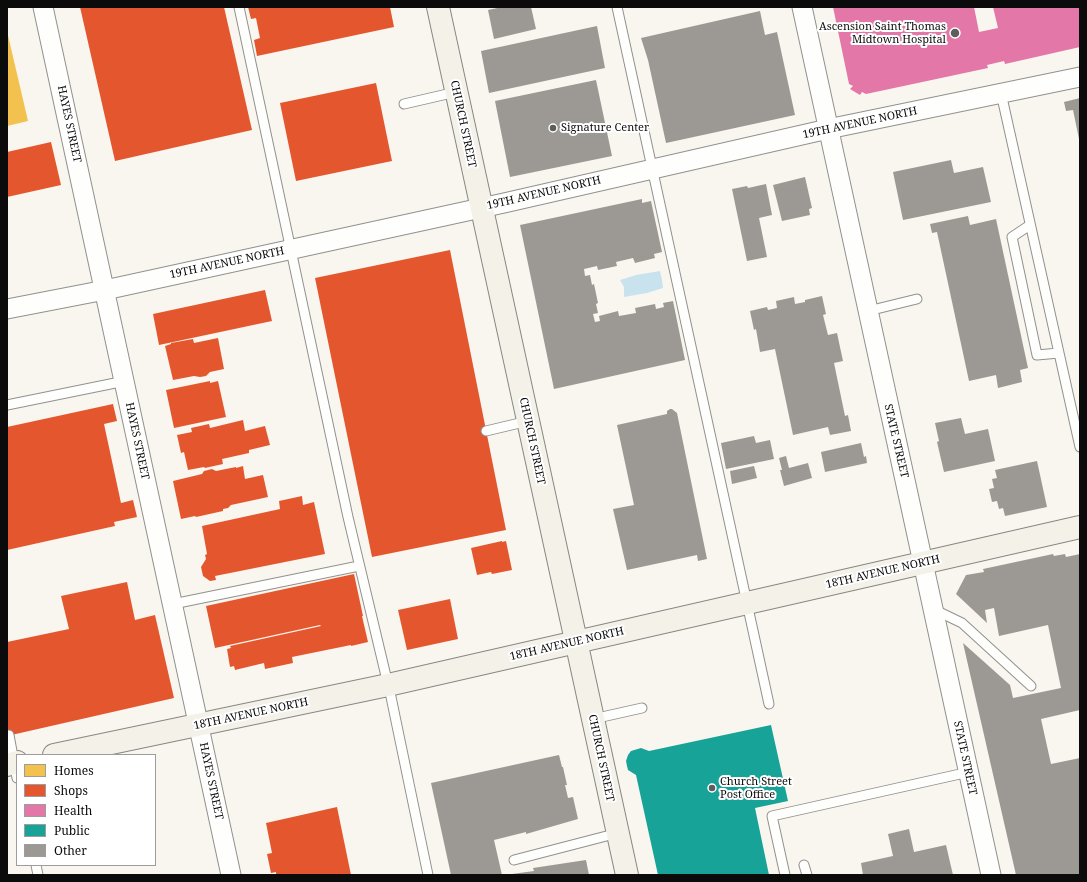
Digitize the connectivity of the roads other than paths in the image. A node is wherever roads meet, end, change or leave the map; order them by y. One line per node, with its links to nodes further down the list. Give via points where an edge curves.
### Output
1 (43, 7): 15 (street, HAYES STREET)
2 (239, 7): 14 (lane)
3 (438, 7): 7 (main road, CHURCH STREET)
4 (617, 7): 11 (lane)
5 (802, 7): 10 (street, STATE STREET)
6 (1080, 77): 8 (street, 19TH AVENUE NORTH)
7 (456, 92): 9 (lane); 12 (main road, CHURCH STREET)
8 (1001, 93): 10 (street, 19TH AVENUE NORTH); 13 (lane)
9 (404, 104)
10 (828, 130): 11 (street, 19TH AVENUE NORTH); 18 (street, STATE STREET)
11 (652, 169): 12 (street, 19TH AVENUE NORTH); 28 (lane)
12 (481, 208): 14 (street, 19TH AVENUE NORTH); 22 (main road, CHURCH STREET)
13 (1030, 225): 19 (lane); 19 (lane, via 1012,237 1037,355)
14 (291, 249): 15 (street, 19TH AVENUE NORTH); 27 (lane)
15 (105, 290): 17 (street, 19TH AVENUE NORTH); 20 (street, HAYES STREET)
16 (917, 299): 18 (lane)
17 (7, 309)
18 (868, 310): 26 (street, STATE STREET)
19 (1059, 353): 24 (lane)
20 (125, 381): 21 (lane); 29 (street, HAYES STREET)
21 (7, 405)
22 (528, 421): 23 (lane); 31 (main road, CHURCH STREET)
23 (486, 431)
24 (1080, 447)
25 (1080, 527): 26 (main road, 18TH AVENUE NORTH)
26 (923, 563): 28 (main road, 18TH AVENUE NORTH); 30 (street, STATE STREET)
27 (359, 566): 29 (lane); 32 (lane)
28 (747, 603): 31 (main road, 18TH AVENUE NORTH); 34 (lane)
29 (173, 604): 37 (street, HAYES STREET)
30 (933, 609): 33 (lane, via 962,623); 41 (street, STATE STREET)
31 (576, 642): 32 (main road, 18TH AVENUE NORTH); 36 (main road, CHURCH STREET)
32 (388, 685): 37 (main road, 18TH AVENUE NORTH); 46 (lane)
33 (1031, 686)
34 (769, 704)
35 (642, 708): 36 (lane)
36 (593, 718): 42 (main road, CHURCH STREET)
37 (199, 725): 39 (main road, 18TH AVENUE NORTH); 45 (street, HAYES STREET)
38 (9, 735): 40 (lane)
39 (59, 754)
40 (14, 767)
41 (969, 772): 48 (lane, via 772,816); 50 (street, STATE STREET)
42 (618, 833): 43 (lane); 47 (main road, CHURCH STREET)
43 (514, 860)
44 (804, 865): 49 (lane)
45 (232, 875)
46 (428, 875)
47 (627, 875)
48 (785, 875)
49 (806, 875)
50 (991, 875)

